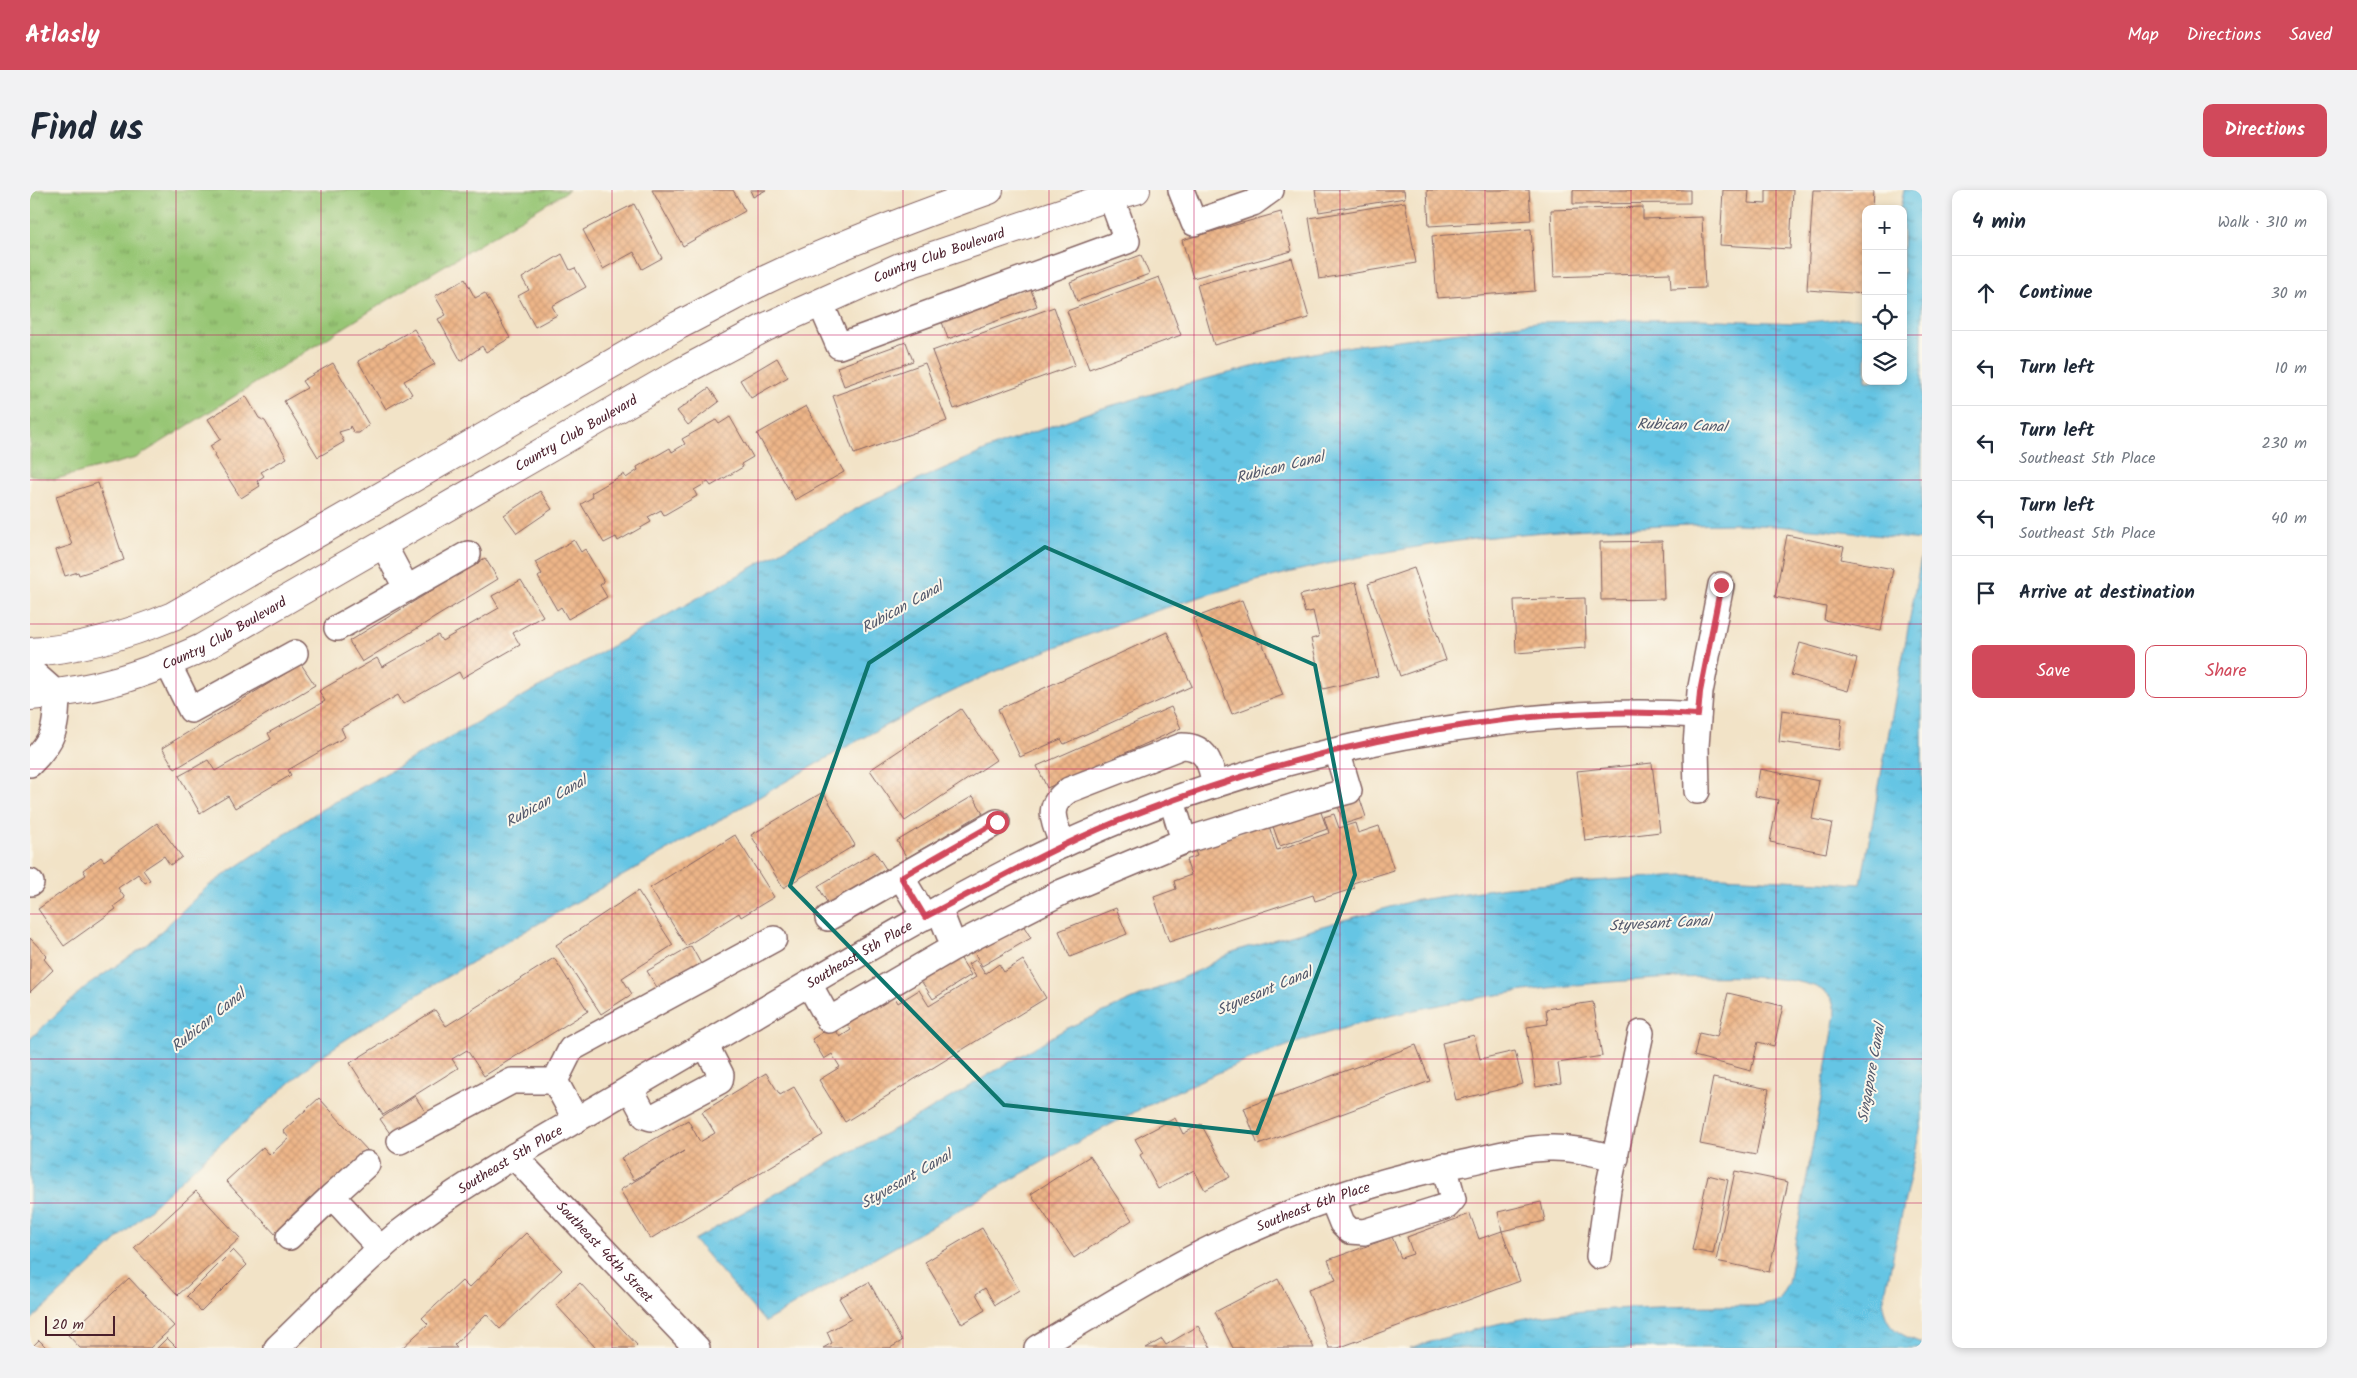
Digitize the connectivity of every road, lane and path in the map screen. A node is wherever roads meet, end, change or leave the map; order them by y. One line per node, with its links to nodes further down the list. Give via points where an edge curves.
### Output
1 (989, 190): 5 (main road, via 830,251)
2 (1181, 190): 3 (street, via 1194,223 1254,203)
3 (1271, 190)
4 (1124, 193): 6 (main road, Country Club Boulevard, via 900,267); 6 (street, via 1127,241 839,346)
5 (728, 300): 7 (main road); 8 (main road)
6 (820, 302): 7 (main road, Country Club Boulevard)
7 (746, 338): 9 (main road, Country Club Boulevard)
8 (514, 420): 9 (main road); 15 (main road, via 173,616 96,643)
9 (535, 456): 10 (main road, Country Club Boulevard)
10 (383, 544): 13 (street); 17 (main road, Country Club Boulevard, via 202,648)
11 (468, 554): 13 (street)
12 (1721, 585): 20 (street)
13 (407, 589): 14 (street)
14 (338, 628)
15 (30, 652)
16 (295, 653): 17 (street, via 191,710)
17 (168, 664): 19 (main road, Country Club Boulevard, via 107,685)
18 (30, 670): 19 (street)
19 (43, 695): 22 (street, via 57,721 48,746)
20 (1698, 715): 21 (street, Southeast 5th Place, via 1632,712 1561,715 1464,726); 24 (street)
21 (1337, 751): 23 (street, Southeast 5th Place); 27 (street, via 1349,791)
22 (30, 764)
23 (1215, 786): 25 (street, Southeast 5th Place); 28 (street, via 1211,763 1193,746 1165,752 1069,790 1057,798 1053,819)
24 (1697, 791)
25 (1172, 801): 27 (street); 28 (street, Southeast 5th Place)
26 (997, 822): 29 (street)
27 (1184, 840): 33 (street, via 1062,892)
28 (1063, 845): 30 (street, Southeast 5th Place)
29 (901, 877): 30 (street); 31 (street)
30 (932, 913): 33 (street); 34 (street, Southeast 5th Place)
31 (828, 918)
32 (774, 939): 37 (street, via 571,1049)
33 (954, 947): 34 (street, via 829,1020)
34 (809, 984): 36 (street, Southeast 5th Place)
35 (1642, 1033): 42 (street)
36 (705, 1044): 38 (street, Southeast 5th Place); 38 (street, via 721,1075 720,1080 651,1118 645,1116)
37 (556, 1082): 39 (street); 40 (street, via 512,1081)
38 (630, 1088): 39 (street, Southeast 5th Place)
39 (576, 1120): 41 (street, Southeast 5th Place)
40 (400, 1142)
41 (514, 1156): 48 (street, Southeast 5th Place, via 455,1192); 51 (street, Southeast 46th Street)
42 (1616, 1158): 44 (street, Southeast 6th Place, via 1549,1148); 49 (street, via 1608,1189)
43 (366, 1164): 45 (street)
44 (1444, 1166): 46 (street, Southeast 6th Place); 46 (street, via 1452,1200 1447,1206 1364,1232 1350,1231 1342,1223)
45 (332, 1196): 47 (street); 48 (street)
46 (1332, 1198): 52 (street, Southeast 6th Place, via 1218,1245 1160,1275)
47 (289, 1237)
48 (381, 1249): 50 (street, Southeast 5th Place)
49 (1599, 1256)
50 (277, 1348)
51 (697, 1348)
52 (1037, 1348)

